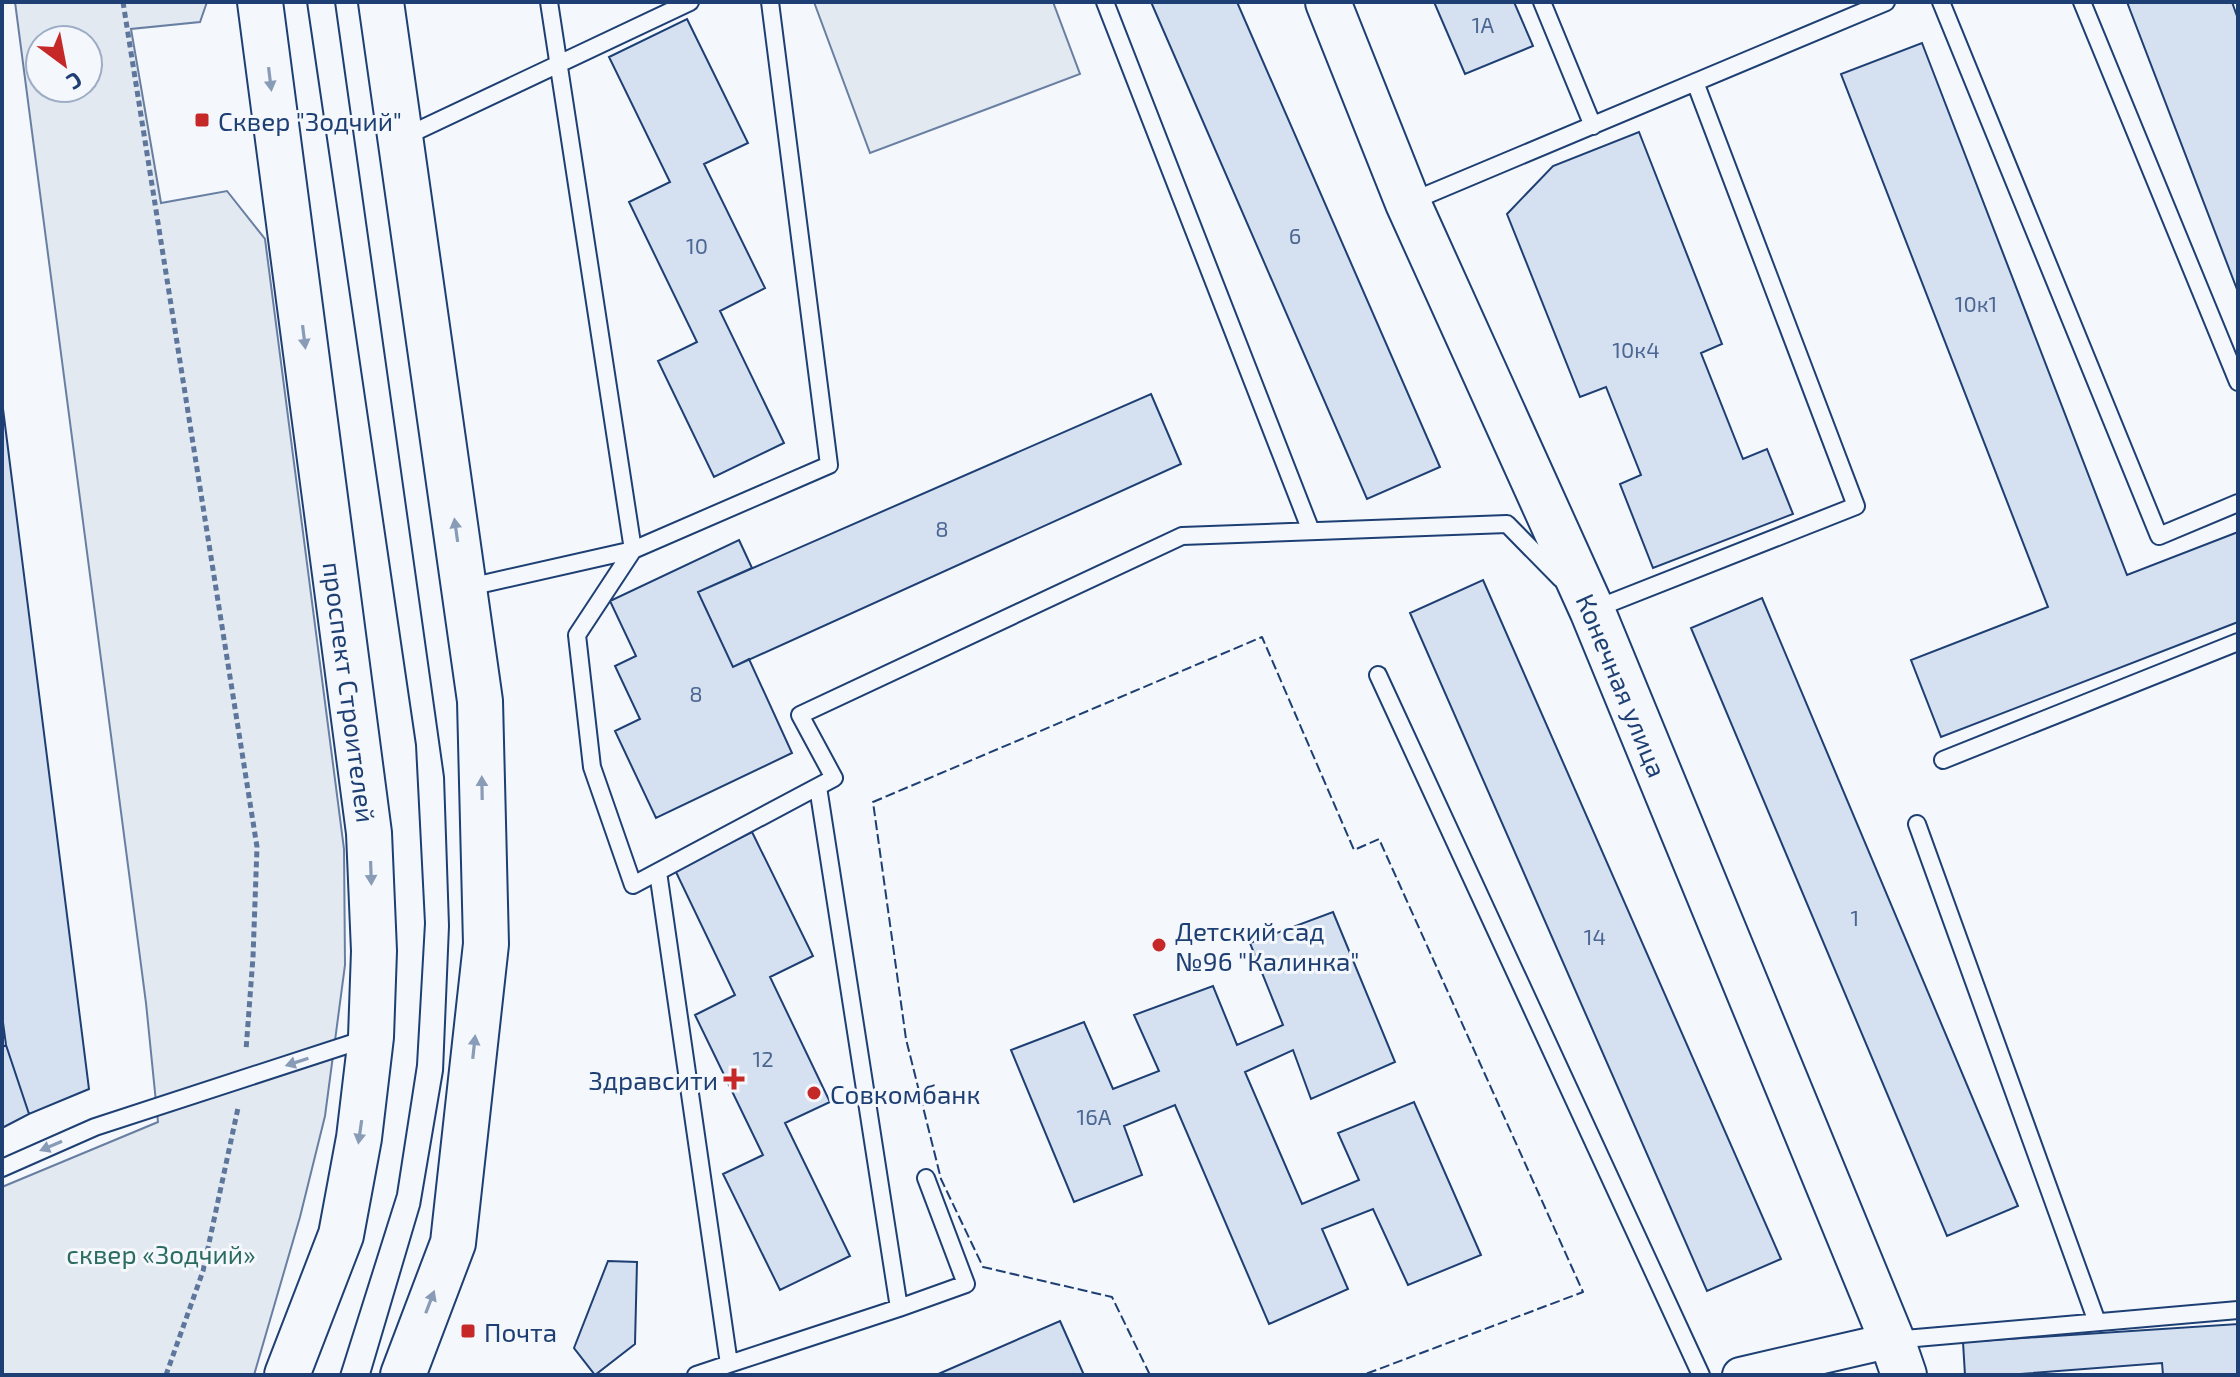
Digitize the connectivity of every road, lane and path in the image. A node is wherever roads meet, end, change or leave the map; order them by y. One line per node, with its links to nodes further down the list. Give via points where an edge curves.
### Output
1 (123, 2): 32 (path, via 257,847)
2 (260, 2): 31 (main road, проспект Строителей, one-way to 31, via 369,833)
3 (381, 2): 17 (main road)
4 (549, 2): 14 (lane)
5 (690, 2): 14 (lane)
6 (770, 2): 22 (lane, via 829,465)
7 (1105, 2): 21 (lane)
8 (1328, 2): 18 (main road, Конечная улица)
9 (1542, 2): 16 (lane)
10 (1886, 2): 13 (lane)
11 (1941, 2): 20 (lane, via 2159,536)
12 (2082, 2): 19 (lane)
13 (1864, 6): 15 (lane)
14 (558, 64): 17 (lane); 22 (lane)
15 (1695, 82): 16 (lane); 24 (lane, via 1856,506)
16 (1593, 126): 18 (lane)
17 (400, 139): 23 (main road, one-way to 17)
18 (1408, 203): 24 (main road, Конечная улица)
19 (2238, 382)
20 (2238, 503)
21 (1311, 531): 24 (lane, via 1507,524); 28 (lane, via 1182,536 800,715 834,778)
22 (633, 550): 23 (lane); 30 (lane, via 577,635 597,782 633,885)
23 (464, 589): 42 (main road, one-way to 23, via 453,1243 486,944 480,701)
24 (1592, 610): 38 (main road, Конечная улица)
25 (2238, 642): 27 (lane)
26 (1378, 675): 44 (lane)
27 (1943, 760)
28 (818, 787): 30 (lane); 35 (lane)
29 (1917, 824): 37 (lane)
30 (658, 872): 39 (lane)
31 (371, 1037): 32 (lane, one-way to 32); 41 (main road, проспект Строителей, one-way to 41, via 341,1235)
32 (244, 1079): 33 (lane, one-way to 33, via 95,1127); 40 (path, via 203,1271)
33 (2, 1168)
34 (926, 1178): 35 (lane, via 966,1284)
35 (899, 1308): 39 (lane)
36 (2238, 1310): 37 (lane)
37 (2097, 1322): 38 (lane)
38 (1898, 1357): 45 (street)
39 (729, 1364): 43 (lane)
40 (166, 1375)
41 (287, 1375)
42 (403, 1375)
43 (696, 1375)
44 (1701, 1375)
45 (1740, 1375)

